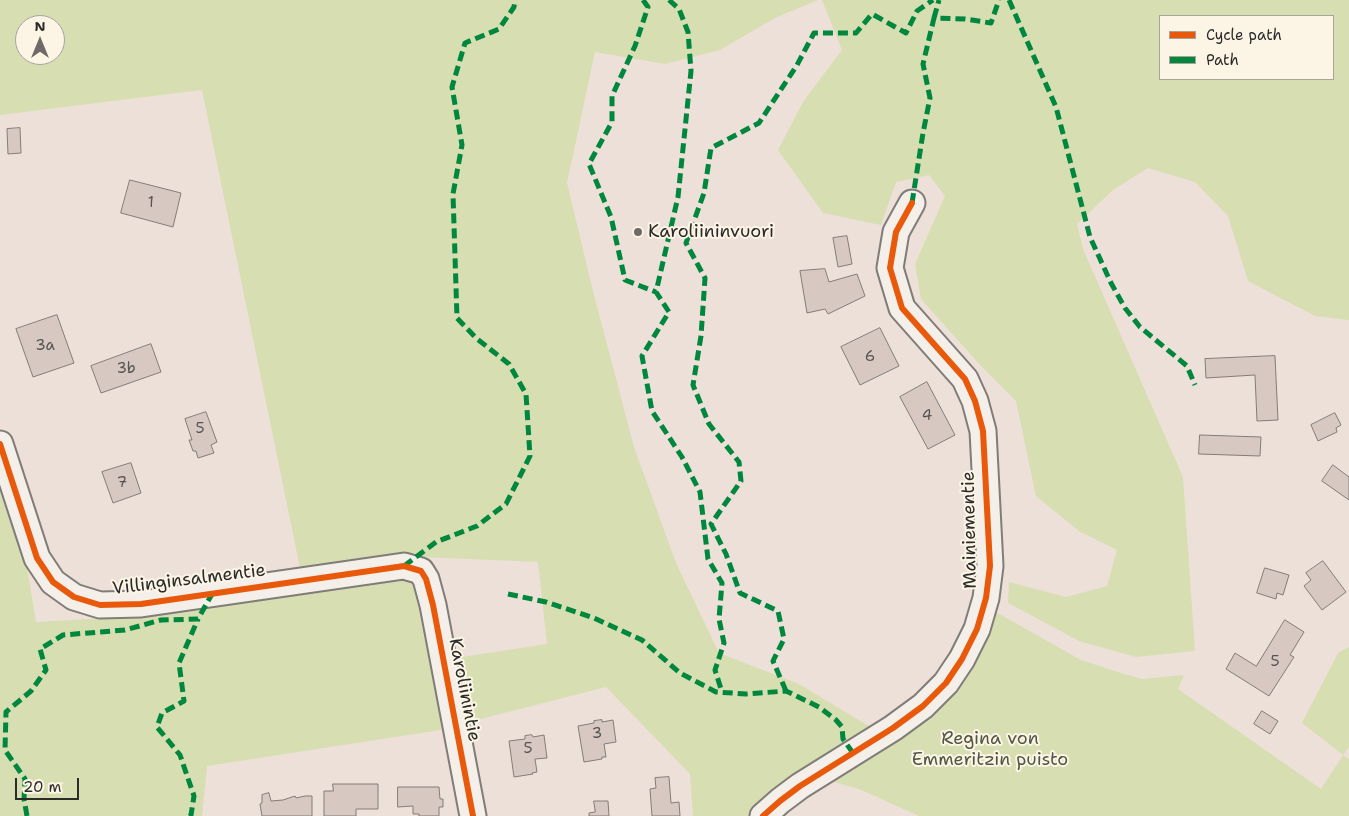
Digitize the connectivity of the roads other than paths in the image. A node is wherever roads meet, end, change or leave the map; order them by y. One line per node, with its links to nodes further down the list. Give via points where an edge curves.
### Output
1 (912, 203): 5 (street, Mainiementie, via 896,232 890,268 902,308 965,379 975,401 983,431 990,566 986,598 977,628 962,659 946,683 923,706 780,801)
2 (0, 444): 3 (street, Villinginsalmentie, via 37,558 53,582 74,597 100,605 141,604 404,566)
3 (421, 571): 4 (street, Karoliinintie, via 433,605)
4 (473, 816)
5 (763, 816)

